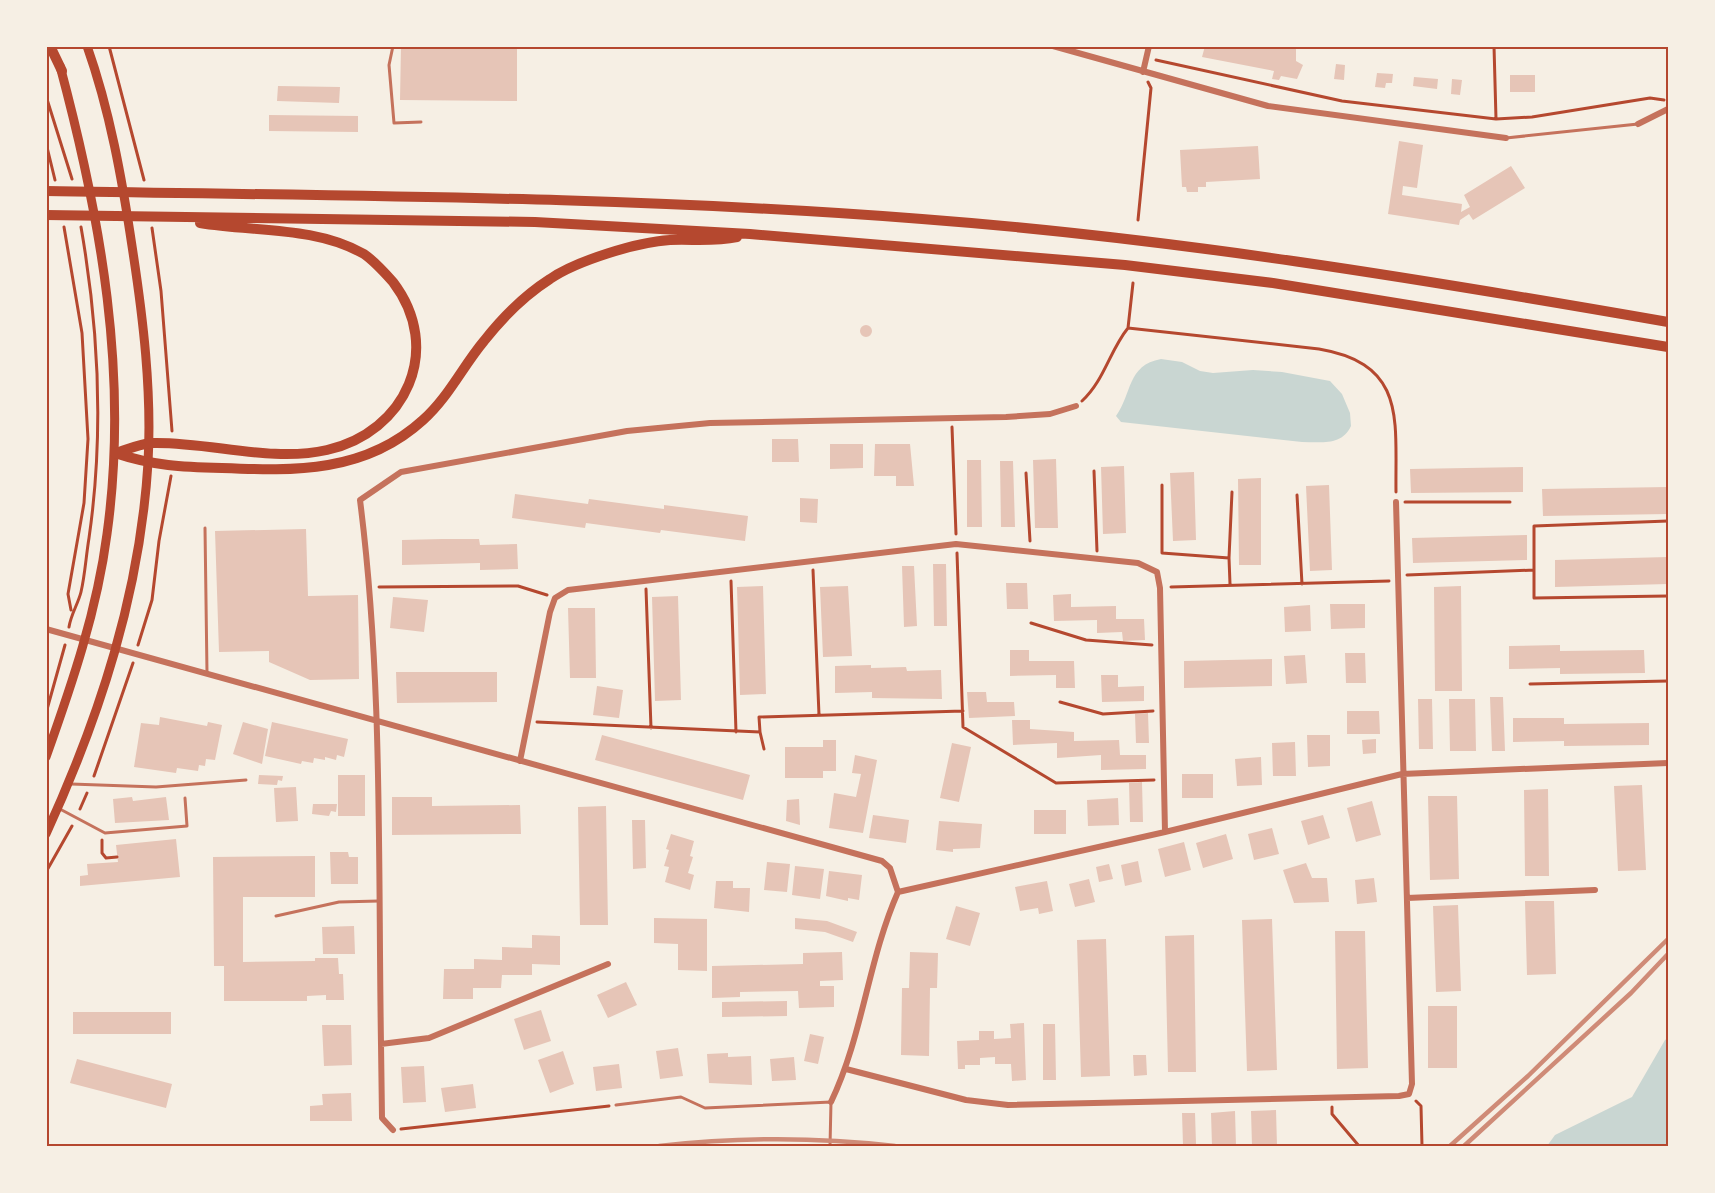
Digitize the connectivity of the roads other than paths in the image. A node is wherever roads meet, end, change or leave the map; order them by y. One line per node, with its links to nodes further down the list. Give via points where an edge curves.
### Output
1 (50, 46): 7 (highway)
2 (55, 46): 7 (main road)
3 (87, 46): 20 (main road, via 99,81 126,204 147,366)
4 (393, 46): 10 (lane, via 390,64 394,123)
5 (1053, 46): 8 (street)
6 (1149, 46): 8 (street)
7 (62, 71): 21 (main road, via 94,204 109,296 115,373)
8 (1143, 72): 12 (street, via 1268,106)
9 (1668, 109): 11 (street)
10 (421, 122)
11 (1638, 124): 12 (lane)
12 (1506, 138)
13 (51, 189): 17 (highway, via 641,201 925,219 1277,257)
14 (46, 215): 15 (highway)
15 (168, 217): 16 (highway, via 535,222); 20 (highway, via 299,233 341,243 365,255 403,295 417,333 417,349 410,382 394,411 366,436 348,443 297,453)
16 (750, 234): 18 (highway, via 1125,265 1360,296); 22 (highway, via 720,241 668,240 582,262 551,278 496,326 424,420 378,450 342,463 305,470)
17 (1668, 322)
18 (1668, 347)
19 (1076, 406): 29 (street, via 1050,414 710,423 627,431 401,472 360,500 371,587)
20 (148, 443): 21 (highway); 22 (main road)
21 (115, 453): 22 (highway); 26 (main road, via 107,535)
22 (147, 464): 27 (main road, via 136,557)
23 (1396, 502): 33 (street)
24 (205, 528): 28 (lane)
25 (46, 629): 26 (street)
26 (85, 640): 27 (street); 30 (main road)
27 (117, 649): 28 (street); 35 (main road)
28 (207, 675): 29 (street)
29 (377, 721): 31 (street); 43 (street)
30 (46, 757)
31 (520, 761): 38 (street, via 550,612 555,598 568,590 956,544 1138,563 1156,572 1160,588); 41 (street, via 882,861 890,868)
32 (1668, 763): 33 (street)
33 (1402, 774): 38 (street); 42 (street)
34 (246, 780): 35 (lane, via 156,786)
35 (69, 784): 37 (main road)
36 (185, 798): 37 (lane, via 186,826 105,833)
37 (58, 808): 39 (main road)
38 (1165, 832): 41 (street)
39 (46, 834)
40 (1595, 890): 42 (street)
41 (898, 892): 47 (street, via 886,920)
42 (1407, 898): 47 (street, via 1412,1084 1409,1094 1008,1105 966,1100)
43 (379, 901): 44 (lane, via 339,902); 46 (street)
44 (276, 916)
45 (608, 964): 46 (street, via 429,1038)
46 (381, 1044): 50 (street, via 382,1118)
47 (846, 1070): 48 (street)
48 (831, 1102): 49 (lane, via 705,1108 681,1097); 51 (lane)
49 (616, 1105)
50 (393, 1130)
51 (830, 1146)

